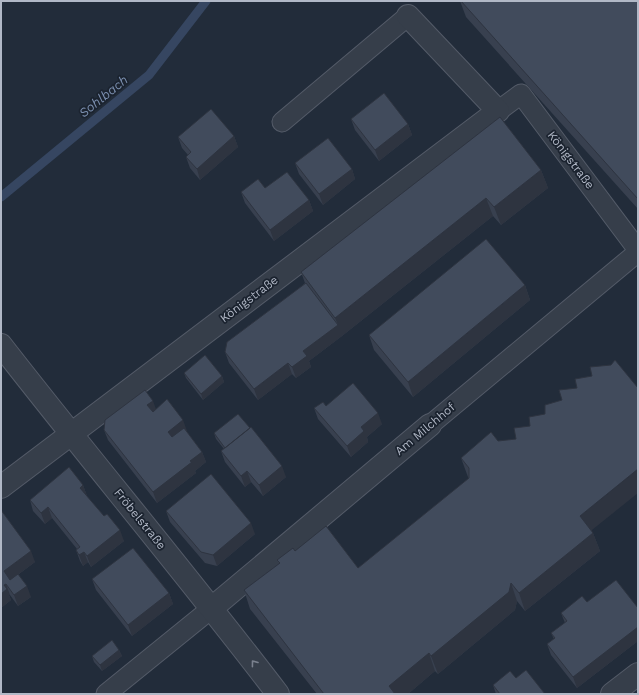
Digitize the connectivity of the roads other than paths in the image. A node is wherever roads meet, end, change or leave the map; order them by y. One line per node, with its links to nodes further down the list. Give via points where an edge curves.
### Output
1 (408, 16): 2 (street); 3 (lane)
2 (498, 111): 4 (lane, Königstraße, via 522,94); 7 (street, Königstraße)
3 (282, 122)
4 (638, 251): 6 (lane, Am Milchhof)
5 (1, 345): 7 (street, Fröbelstraße)
6 (430, 425): 9 (street, Am Milchhof)
7 (70, 434): 8 (street, Königstraße); 9 (street, Fröbelstraße)
8 (1, 487)
9 (212, 608): 11 (lane); 12 (street, Fröbelstraße, one-way to 9)
10 (638, 674): 13 (street)
11 (106, 694)
12 (278, 694)
13 (612, 694)

